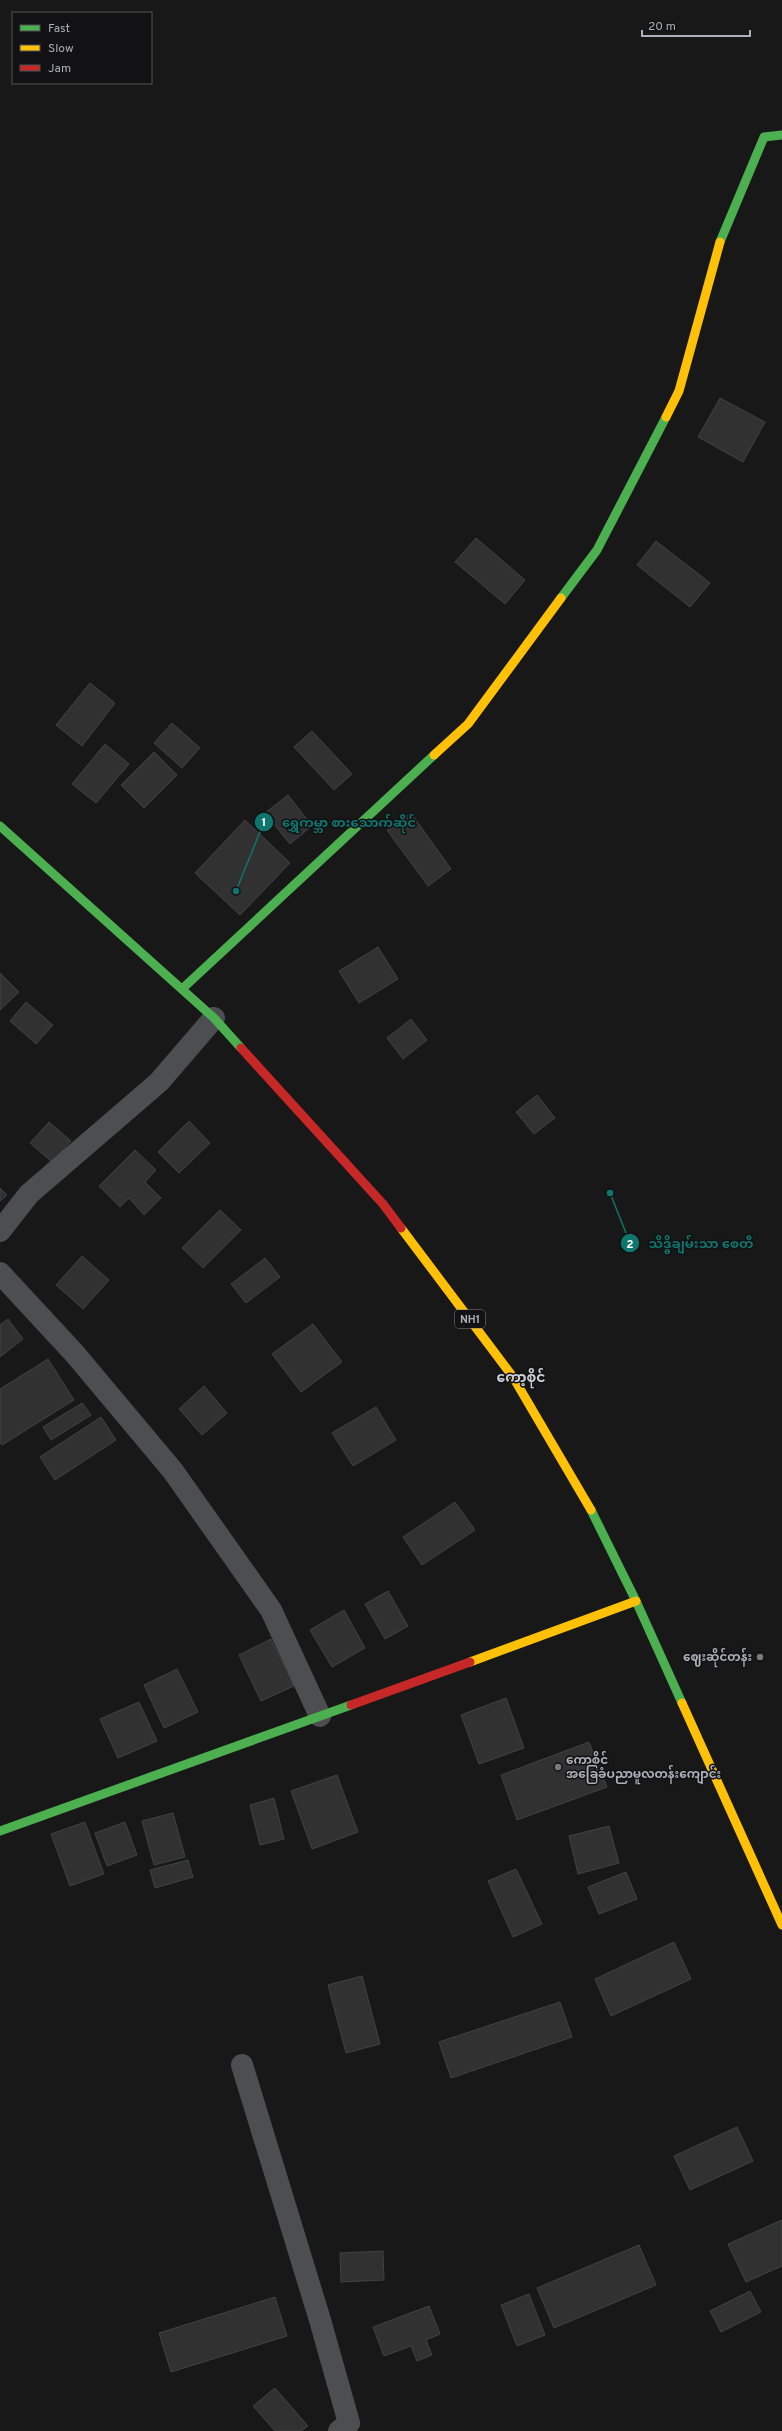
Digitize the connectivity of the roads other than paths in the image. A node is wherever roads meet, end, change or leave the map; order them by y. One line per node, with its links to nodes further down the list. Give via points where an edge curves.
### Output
1 (782, 135): 3 (main road, via 764,137 721,240 679,391 597,550 468,724)
2 (0, 826): 3 (main road, NH1)
3 (182, 989): 4 (main road, NH1)
4 (214, 1018): 5 (street, via 158,1082 29,1194); 7 (main road, NH1, via 383,1204 513,1377 588,1504)
5 (0, 1231)
6 (0, 1273): 8 (street, via 75,1354 173,1472 271,1610)
7 (636, 1601): 8 (main road); 10 (main road, NH1)
8 (320, 1716): 9 (main road)
9 (0, 1831)
10 (782, 1925)
11 (242, 2065): 12 (street, via 349,2422)
12 (339, 2431)

